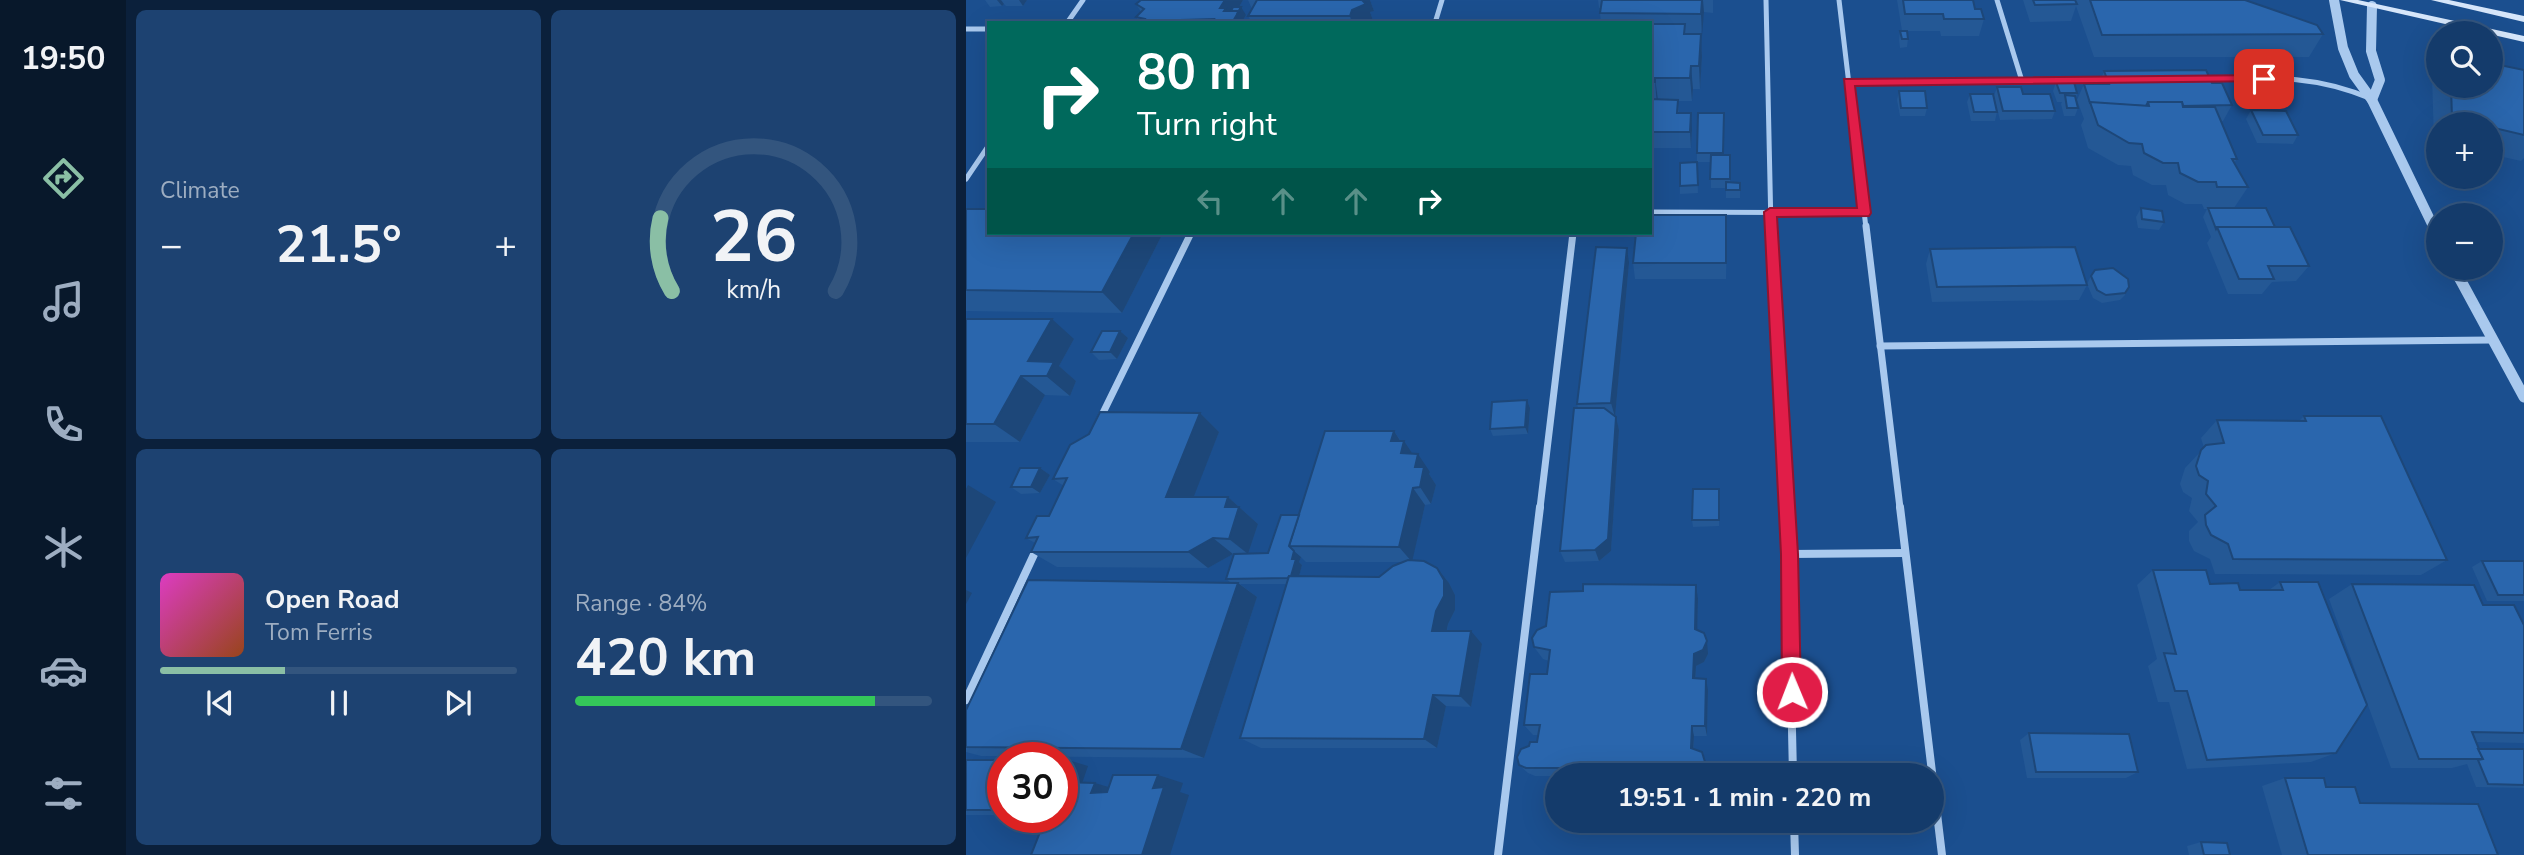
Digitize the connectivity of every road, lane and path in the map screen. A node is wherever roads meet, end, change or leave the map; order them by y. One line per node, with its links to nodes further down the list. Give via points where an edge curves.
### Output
1 (1083, 0): 11 (street)
2 (1442, 0): 12 (street)
3 (1766, 0): 25 (street)
4 (1839, 0): 19 (street)
5 (1997, 0): 17 (street)
6 (2334, 0): 20 (street, via 2343,48 2354,75)
7 (2345, 0): 9 (main road)
8 (2436, 0): 10 (main road)
9 (2372, 6): 15 (main road); 20 (street, via 2371,51 2381,80)
10 (2524, 19)
11 (1068, 21)
12 (1436, 21)
13 (966, 29): 14 (street)
14 (987, 29)
15 (2524, 39)
16 (2188, 80): 20 (street, via 2317,82 2342,86)
17 (2022, 81): 18 (street); 19 (street)
18 (2111, 81)
19 (1849, 82): 26 (street)
20 (2372, 100): 23 (street)
21 (987, 148): 22 (street)
22 (966, 179)
23 (2426, 211)
24 (1652, 212): 25 (street)
25 (1770, 212): 26 (street); 36 (street)
26 (1864, 213): 31 (street)
27 (1190, 235): 33 (street)
28 (1573, 235): 40 (street)
29 (2460, 280): 30 (street)
30 (2491, 340): 31 (street); 32 (street)
31 (1880, 346): 35 (street)
32 (2524, 397)
33 (1096, 427)
34 (1043, 537): 37 (street)
35 (1905, 553): 36 (street); 42 (street)
36 (1790, 554): 38 (street)
37 (966, 700)
38 (1793, 763)
39 (1794, 833): 41 (street)
40 (1498, 855)
41 (1795, 855)
42 (1942, 855)

